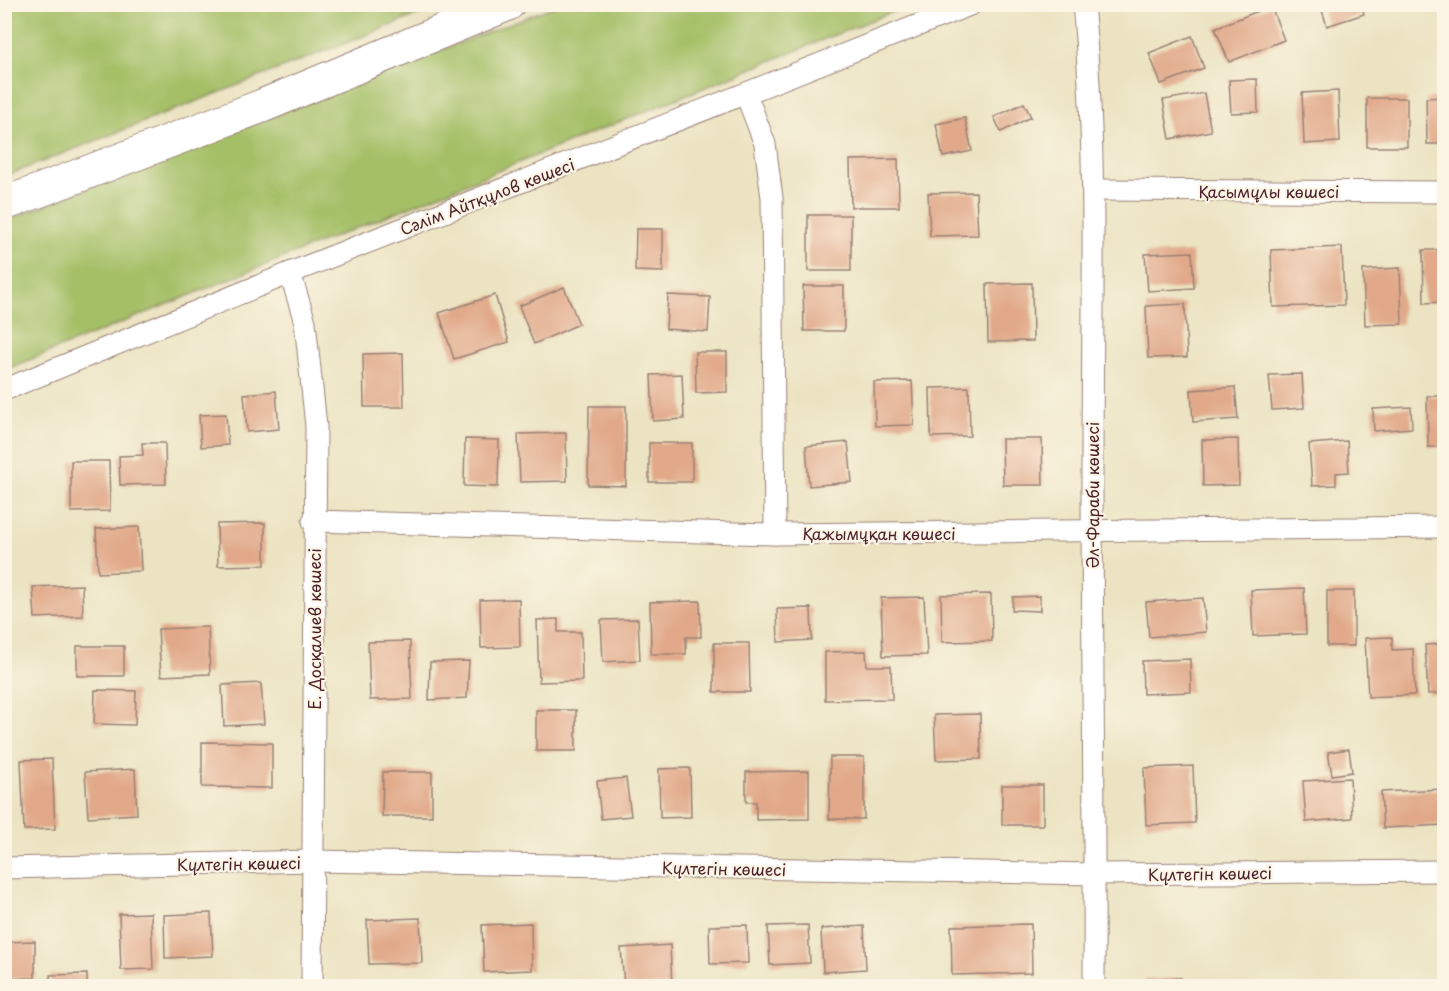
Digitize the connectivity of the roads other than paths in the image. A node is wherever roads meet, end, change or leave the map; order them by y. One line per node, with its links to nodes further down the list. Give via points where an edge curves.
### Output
1 (508, 4): 7 (highway, via 262,106)
2 (972, 4): 4 (street, Сәлім Айтқұлов көшесі)
3 (1083, 4): 5 (street, Әл-Фараби көшесі)
4 (746, 94): 8 (street, Сәлім Айтқұлов көшесі); 13 (street, via 765,144 772,198)
5 (1093, 190): 6 (street, Қасымұлы көшесі); 12 (street, Әл-Фараби көшесі)
6 (1444, 192)
7 (4, 204)
8 (290, 273): 9 (street, Сәлім Айтқұлов көшесі); 10 (street, Е. Досқалиев көшесі, via 305,322 316,426)
9 (4, 390)
10 (313, 521): 13 (street, Қажымұқан көшесі); 14 (street, Е. Досқалиев көшесі)
11 (1444, 527): 12 (street, Қажымұқан көшесі)
12 (1092, 532): 13 (street, Қажымұқан көшесі); 17 (street, Әл-Фараби көшесі)
13 (775, 534)
14 (313, 861): 15 (street, Күлтегін көшесі); 17 (street, Күлтегін көшесі); 18 (street, Е. Досқалиев көшесі)
15 (4, 868)
16 (1444, 871): 17 (street, Күлтегін көшесі)
17 (1095, 874): 19 (street, Әл-Фараби көшесі)
18 (312, 987)
19 (1094, 987)

